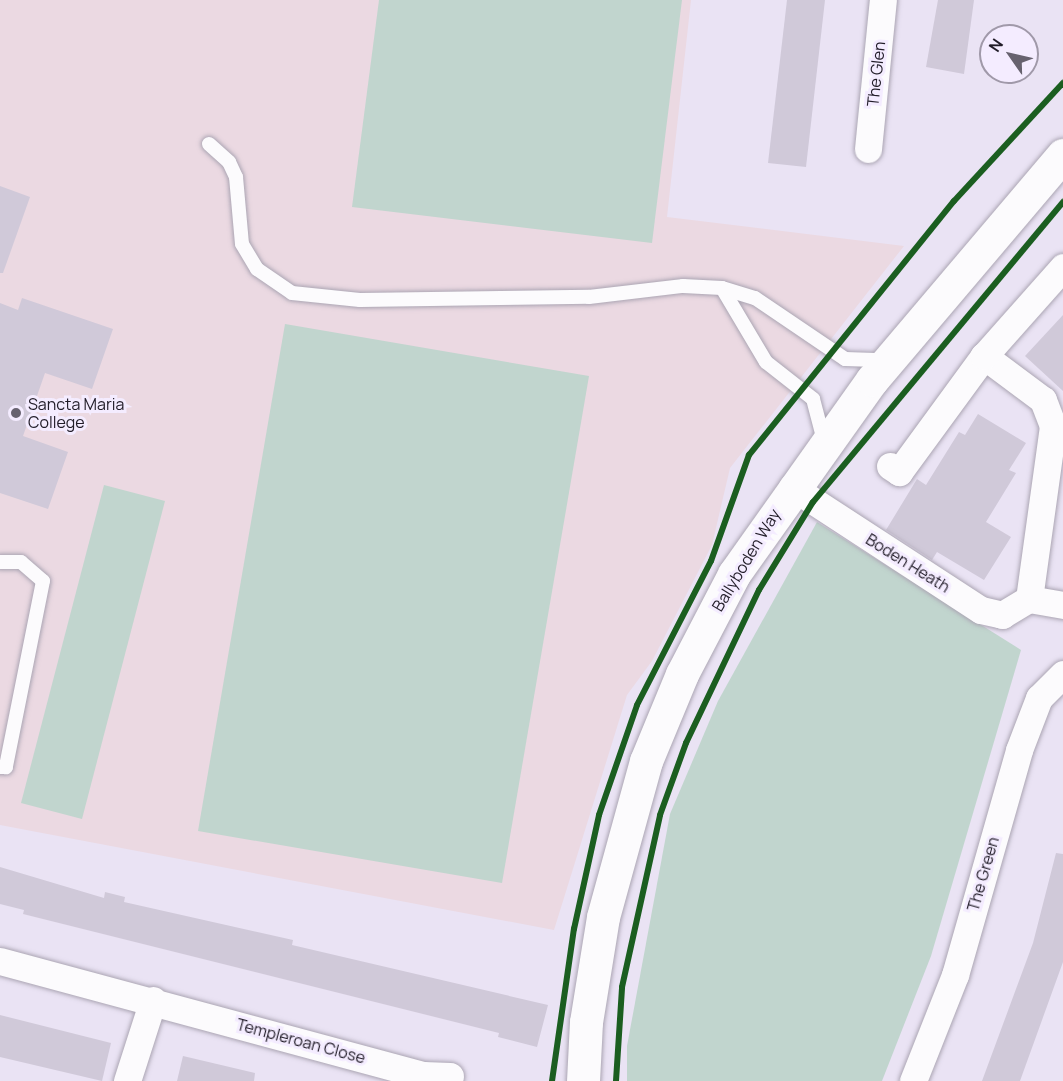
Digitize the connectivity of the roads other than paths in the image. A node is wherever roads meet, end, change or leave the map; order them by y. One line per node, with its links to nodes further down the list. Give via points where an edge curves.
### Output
1 (884, 0): 3 (street, The Glen)
2 (209, 144): 6 (lane, via 229,162 236,177 242,244 257,269 292,293 360,300 589,297 683,286)
3 (868, 149)
4 (1063, 154): 8 (main road, Ballyboden Way)
5 (1063, 267): 7 (street)
6 (722, 288): 8 (lane, via 755,298 844,359); 9 (lane, via 766,362 813,399)
7 (984, 356): 10 (street, via 899,472); 13 (street, via 1043,400 1053,426)
8 (888, 360): 9 (main road, Ballyboden Way)
9 (825, 442): 11 (main road, Ballyboden Way)
10 (890, 466)
11 (792, 488): 13 (street, Boden Heath, via 981,609 1002,615); 21 (main road, Ballyboden Way, via 734,574 682,674 646,761 603,917 586,1022)
12 (0, 562): 16 (lane, via 21,562 43,581 6,767)
13 (1029, 599): 14 (street)
14 (1063, 605)
15 (1063, 674): 22 (street, The Green, via 1038,698 955,975)
16 (0, 767)
17 (0, 961): 18 (street, Templeroan Close)
18 (153, 1000): 19 (street, Templeroan Close, via 423,1075); 20 (street)
19 (450, 1076)
20 (127, 1081)
21 (583, 1081)
22 (913, 1081)

